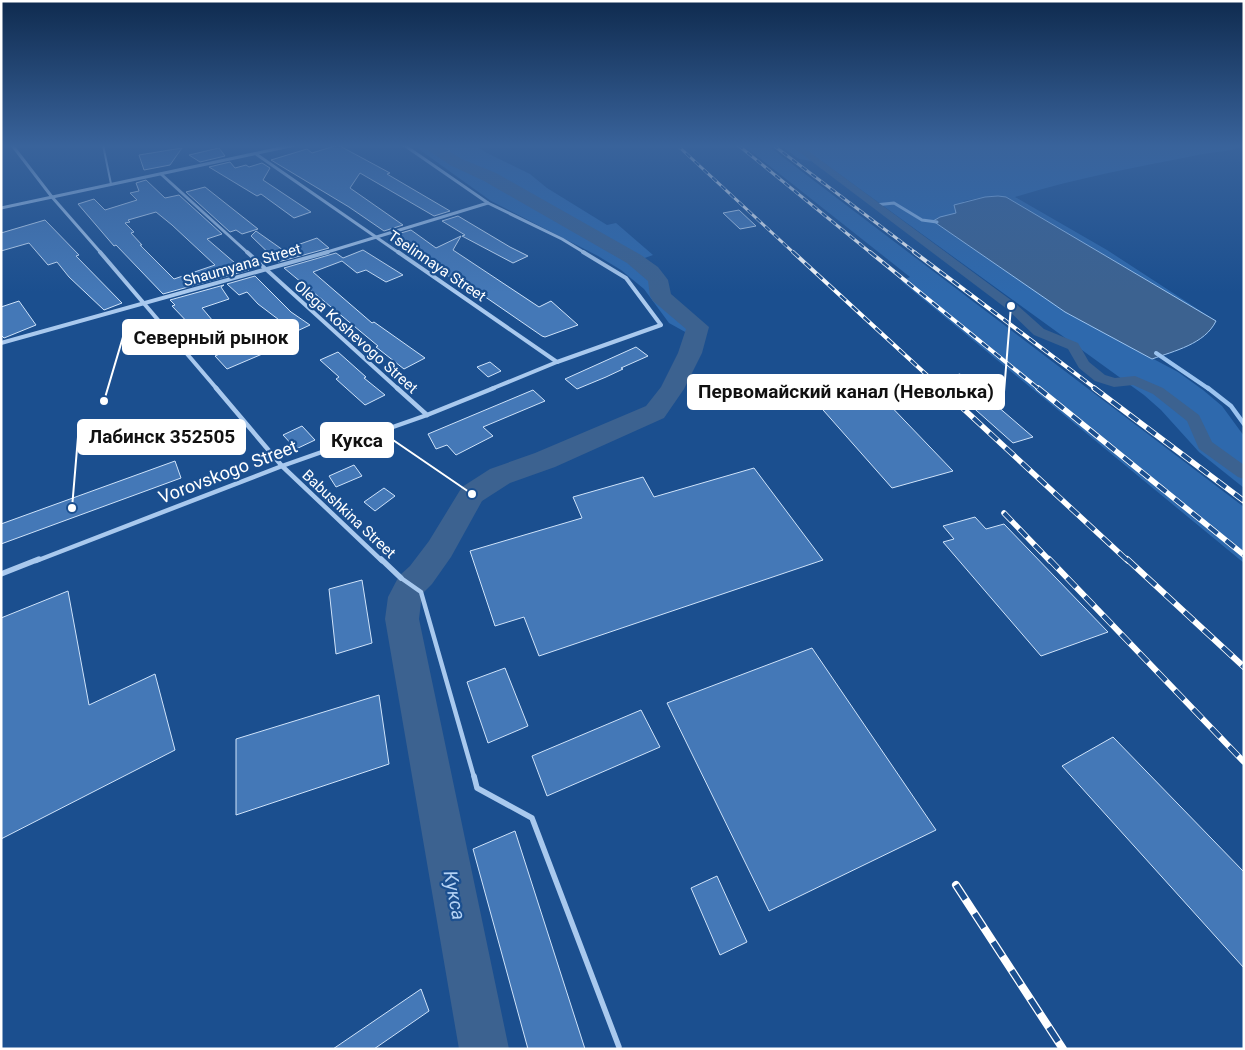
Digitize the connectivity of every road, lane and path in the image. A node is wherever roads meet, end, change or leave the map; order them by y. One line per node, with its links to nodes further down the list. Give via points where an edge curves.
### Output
1 (50, 194): 6 (street, Babushkina Street)
2 (66, 194): 6 (street)
3 (183, 194): 10 (street, Olega Koshevogo Street)
4 (313, 194): 9 (street, Tselinnaya Street)
5 (474, 194): 7 (street)
6 (52, 197): 8 (street); 11 (street, Babushkina Street)
7 (488, 204): 9 (street, Shaumyana Street); 13 (street, Vorovskogo Street, via 562,239 626,278 662,325)
8 (1, 208)
9 (376, 238): 10 (street, Shaumyana Street); 13 (street, Tselinnaya Street)
10 (266, 270): 11 (street, Shaumyana Street); 14 (street, Olega Koshevogo Street)
11 (147, 305): 12 (street, Shaumyana Street); 15 (street, Babushkina Street)
12 (1, 343)
13 (557, 362): 14 (street, Vorovskogo Street)
14 (427, 415): 15 (street, Vorovskogo Street)
15 (282, 466): 16 (street, Vorovskogo Street); 17 (street, Babushkina Street)
16 (1, 574)
17 (401, 578): 18 (lane, via 419,591 477,788 532,818)
18 (619, 1047)

